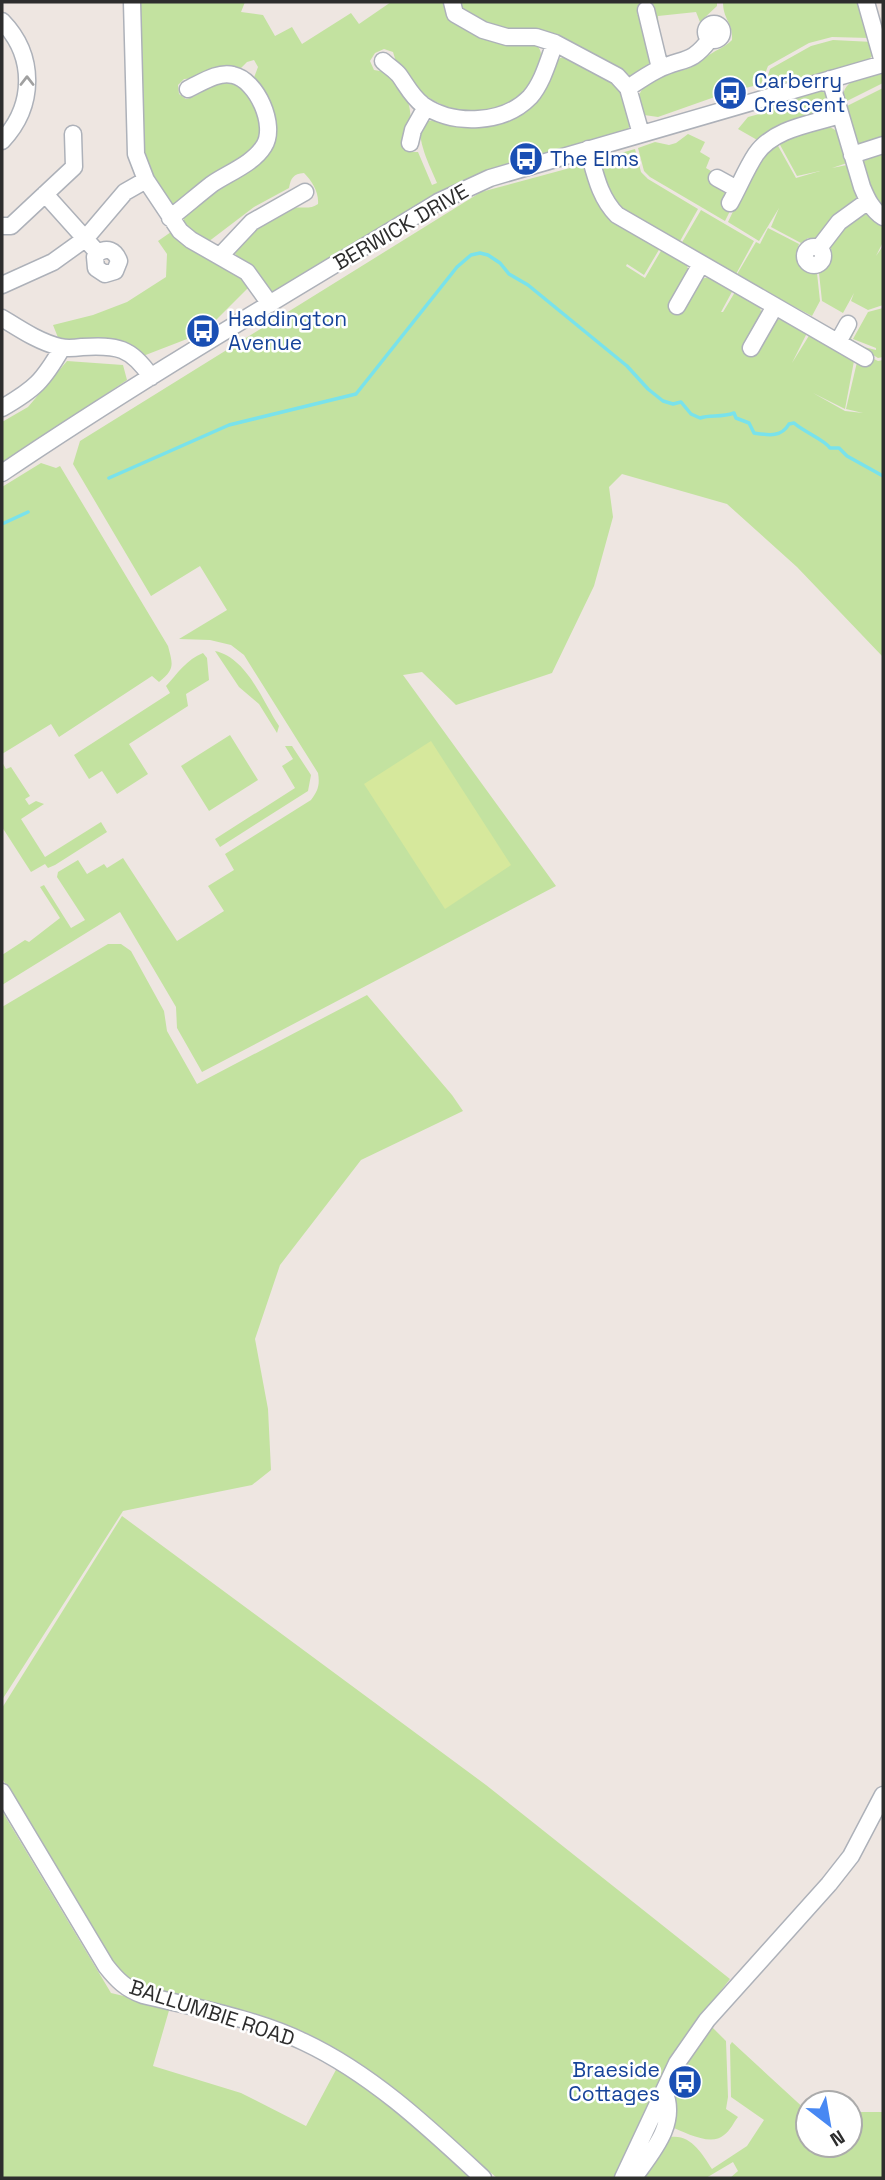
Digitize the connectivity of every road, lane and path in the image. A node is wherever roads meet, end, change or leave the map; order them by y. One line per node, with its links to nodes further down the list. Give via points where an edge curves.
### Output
1 (132, 2): 24 (street, via 136,154)
2 (452, 2): 7 (street, via 455,13 483,30)
3 (866, 2): 9 (street)
4 (646, 10): 10 (street)
5 (2, 21): 18 (street, one-way to 5, via 18,120 27,88 24,55)
6 (710, 38): 10 (street, via 687,61)
7 (555, 43): 12 (street, via 617,76); 14 (street, via 531,95 505,114 469,119)
8 (383, 61): 14 (street)
9 (883, 63): 11 (street, BERWICK DRIVE)
10 (660, 68): 12 (street)
11 (830, 79): 15 (street); 17 (street, BERWICK DRIVE)
12 (628, 88): 17 (street)
13 (188, 89): 29 (street, via 219,75 248,72 267,119 268,134 255,157)
14 (426, 107): 19 (street)
15 (840, 115): 22 (street); 23 (street, via 775,137 757,153 734,196)
16 (73, 134): 26 (street, via 74,167)
17 (641, 134): 21 (street, BERWICK DRIVE)
18 (2, 141)
19 (410, 142)
20 (883, 145): 22 (street)
21 (588, 149): 35 (street, via 608,206); 37 (street, BERWICK DRIVE, via 490,178 438,201)
22 (852, 155): 27 (street)
23 (717, 178)
24 (146, 180): 29 (street); 31 (street, via 125,192)
25 (305, 192): 34 (street, via 252,222)
26 (45, 194): 30 (street, via 11,226); 31 (street)
27 (868, 201): 28 (street); 32 (street, via 839,222)
28 (883, 217)
29 (170, 218): 34 (street, via 180,232)
30 (2, 226)
31 (85, 239): 33 (street); 36 (street, via 53,262)
32 (819, 248)
33 (98, 253)
34 (220, 256): 37 (street, via 247,272)
35 (701, 264): 38 (street); 39 (street)
36 (2, 285)
37 (270, 304): 46 (street, BERWICK DRIVE)
38 (677, 306)
39 (775, 306): 42 (street); 44 (street)
40 (2, 318): 43 (street)
41 (848, 324): 42 (street)
42 (838, 342): 45 (street)
43 (62, 348): 46 (street, via 108,345 140,360); 47 (street, via 46,377)
44 (751, 348)
45 (865, 358)
46 (151, 377): 48 (street, BERWICK DRIVE)
47 (2, 408)
48 (2, 473)
49 (2, 1792): 52 (street, BALLUMBIE ROAD, via 118,1982 143,1995 303,2041 392,2098)
50 (883, 1796): 51 (street, via 851,1856 706,2020)
51 (664, 2091): 53 (street); 54 (street, via 665,2131)
52 (483, 2178)
53 (623, 2178)
54 (631, 2178)

